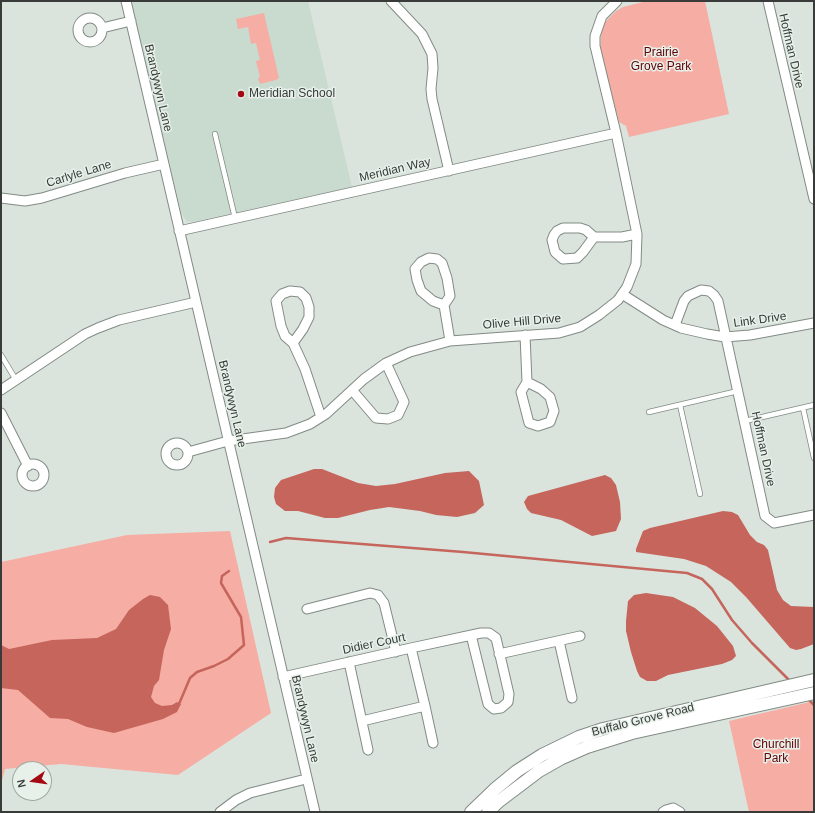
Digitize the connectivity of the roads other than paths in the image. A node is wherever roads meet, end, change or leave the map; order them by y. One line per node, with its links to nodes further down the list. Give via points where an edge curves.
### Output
1 (126, 1): 5 (street, Brandywyn Lane)
2 (391, 1): 10 (street, via 422,34 432,54 432,99)
3 (617, 1): 7 (street, Olive Hill Drive, via 602,16 595,36 595,46)
4 (768, 1): 12 (street, Hoffman Drive)
5 (130, 21): 6 (street); 9 (street, Brandywyn Lane)
6 (102, 28)
7 (616, 133): 10 (street, Meridian Way); 15 (street, Olive Hill Drive)
8 (215, 134): 13 (lane)
9 (164, 164): 11 (street, Carlyle Lane, via 124,173 42,198 25,201); 14 (street, Brandywyn Lane)
10 (449, 170): 13 (street, Meridian Way)
11 (1, 198)
12 (814, 199)
13 (234, 218): 14 (street, Meridian Way)
14 (179, 231): 18 (street, Brandywyn Lane)
15 (637, 234): 16 (street); 17 (street, Olive Hill Drive, via 636,264)
16 (594, 236): 16 (street, via 586,230 571,227 557,230 552,240 555,252 563,259 577,258)
17 (622, 294): 21 (street, Link Drive, via 652,314); 22 (street, Olive Hill Drive, via 599,316 580,327)
18 (196, 302): 28 (street, via 118,320 98,328); 40 (street, Brandywyn Lane)
19 (444, 305): 19 (street, via 450,296 445,271 437,259 429,258 415,269 417,280 426,296); 24 (street)
20 (814, 323): 23 (street, Link Drive)
21 (675, 325): 23 (street, Link Drive); 23 (street, Hoffman Drive, via 686,298 698,291 709,291 718,301)
22 (525, 335): 24 (street, Olive Hill Drive); 29 (street)
23 (725, 337): 32 (street, Hoffman Drive)
24 (450, 341): 27 (street, Olive Hill Drive, via 410,352)
25 (294, 343): 25 (street, via 285,336 276,301 282,294 290,291 300,292 306,298 309,307 309,317); 38 (street)
26 (1, 355): 28 (lane)
27 (386, 363): 31 (street, Olive Hill Drive); 31 (street, via 404,402 398,415 388,419 376,418)
28 (16, 380): 30 (street)
29 (527, 382): 29 (street, via 521,392 529,423 538,426 550,422 554,411 550,397)
30 (1, 390)
31 (352, 390): 38 (street, Olive Hill Drive)
32 (738, 391): 33 (lane); 39 (street, Hoffman Drive)
33 (680, 405): 36 (lane); 44 (lane)
34 (814, 405): 35 (lane)
35 (803, 408): 39 (lane); 42 (lane)
36 (649, 412)
37 (1, 413): 43 (street)
38 (321, 417): 40 (street, Olive Hill Drive, via 286,433)
39 (745, 421): 45 (street, Hoffman Drive, via 765,516 774,523)
40 (228, 441): 41 (street, Olive Hill Drive); 54 (street, Brandywyn Lane)
41 (188, 452)
42 (814, 458)
43 (28, 466)
44 (700, 494)
45 (814, 515)
46 (307, 609): 51 (street, via 370,593 378,595 384,603)
47 (470, 635): 50 (street, Didier Court); 52 (street, Didier Court, via 489,633 496,638); 52 (street, Didier Court, via 488,704 494,709 501,708 508,702 509,694)
48 (580, 636): 49 (street)
49 (559, 641): 52 (street); 58 (street)
50 (412, 648): 51 (street, Didier Court); 59 (street)
51 (396, 652): 53 (street, Didier Court)
52 (500, 654)
53 (349, 662): 54 (street, Didier Court); 60 (street)
54 (283, 677): 63 (street, Brandywyn Lane)
55 (814, 680): 56 (main road, Buffalo Grove Road)
56 (787, 693): 57 (main road, Buffalo Grove Road); 66 (main road, Buffalo Grove Road, via 603,729 578,737 517,771); 67 (main road, Buffalo Grove Road, via 588,747 539,771 502,798)
57 (814, 693)
58 (572, 698)
59 (425, 706): 60 (street); 61 (street)
60 (362, 721): 62 (street)
61 (433, 743)
62 (368, 750)
63 (306, 779): 64 (street, via 250,793); 65 (street, Brandywyn Lane)
64 (220, 812)
65 (315, 812)
66 (471, 812)
67 (488, 812)
68 (663, 812): 69 (street, via 673,808)
69 (680, 812)

